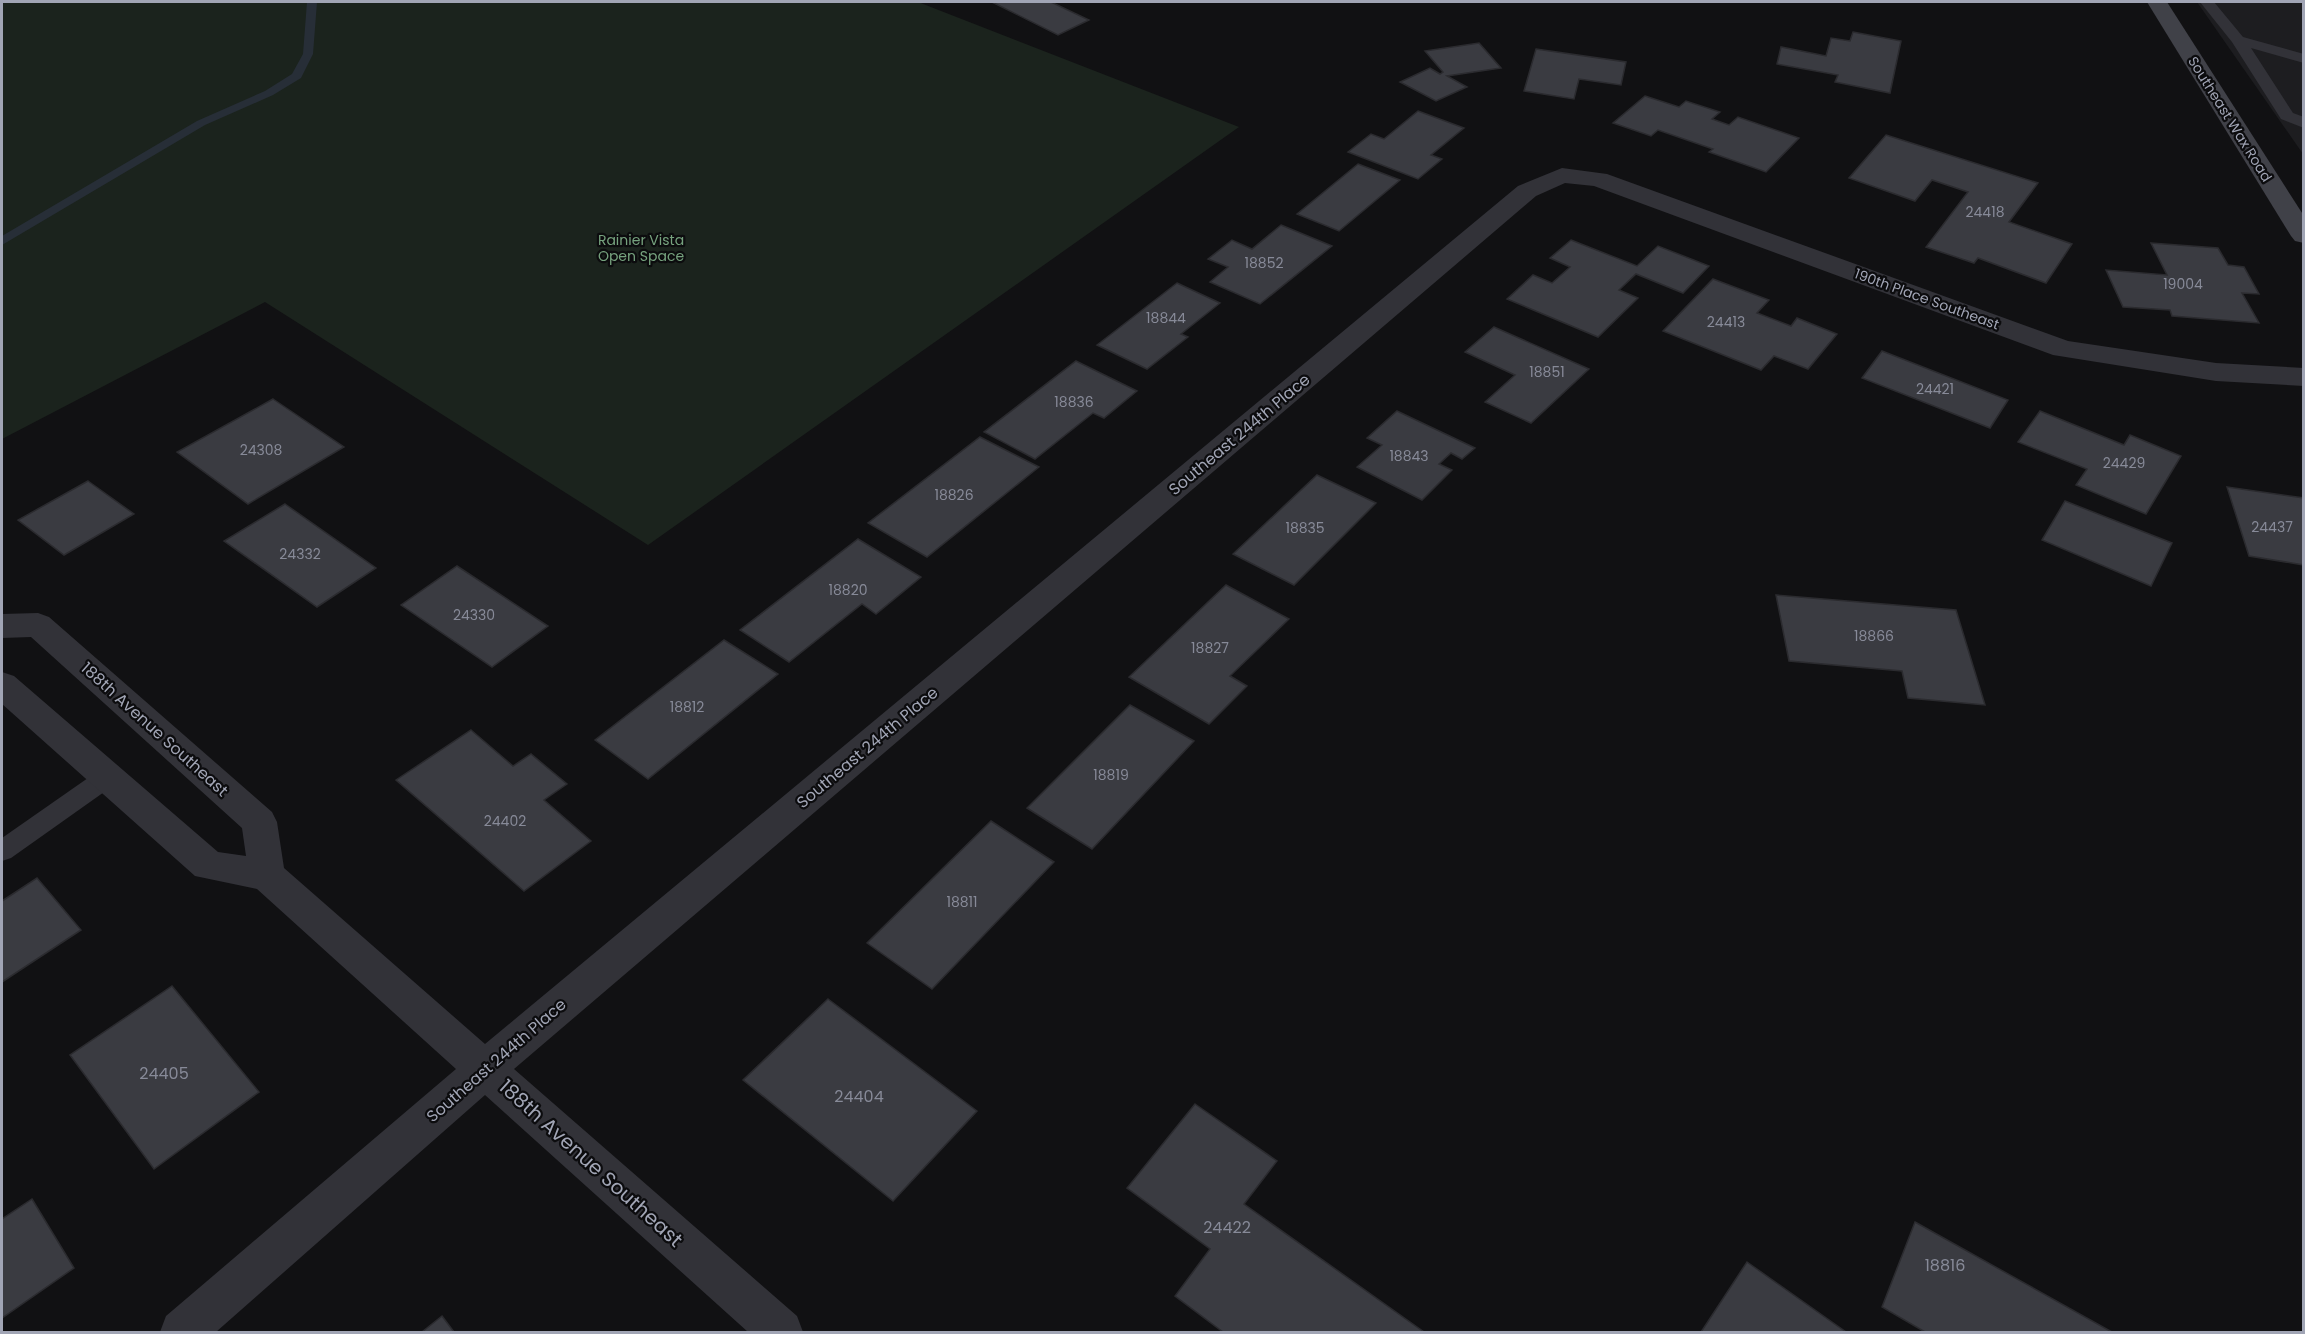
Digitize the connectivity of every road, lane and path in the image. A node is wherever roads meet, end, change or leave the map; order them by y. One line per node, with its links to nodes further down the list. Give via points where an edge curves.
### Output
1 (2157, 2): 7 (street, Southeast Wax Road)
2 (2207, 2): 3 (lane)
3 (2238, 40): 4 (lane); 5 (lane, via 2287,116)
4 (2304, 59)
5 (2304, 123)
6 (1562, 175): 8 (street, 190th Place Southeast, via 1598,179 2063,348 2216,372); 14 (street, Southeast 244th Place, via 1527,191)
7 (2304, 236)
8 (2304, 378)
9 (2, 626): 13 (street, 188th Avenue Southeast, via 38,625 259,822)
10 (2, 685): 11 (street)
11 (106, 778): 12 (lane); 13 (street, via 208,865)
12 (2, 851)
13 (267, 875): 14 (street, 188th Avenue Southeast)
14 (485, 1069): 15 (street, Southeast 244th Place); 16 (street, 188th Avenue Southeast)
15 (182, 1332)
16 (781, 1332)

